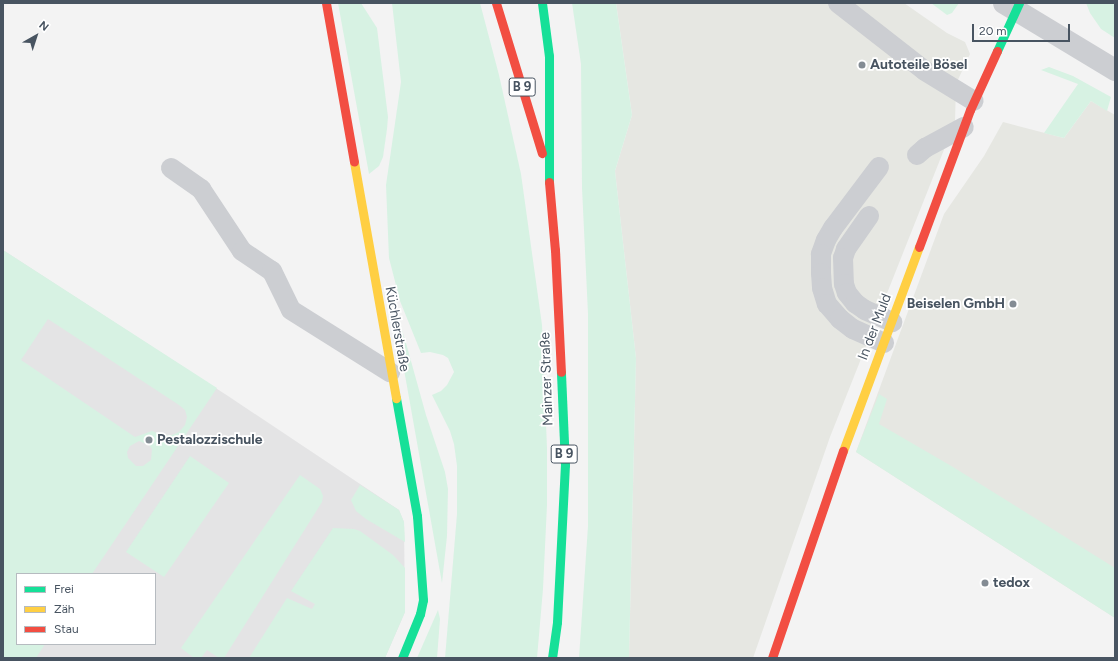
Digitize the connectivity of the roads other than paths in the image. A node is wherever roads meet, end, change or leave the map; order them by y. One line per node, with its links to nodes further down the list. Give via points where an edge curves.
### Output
1 (326, 3): 16 (street, Küchlerstraße)
2 (496, 3): 12 (street, Mainzer Straße / B 9)
3 (542, 3): 12 (street, Mainzer Straße / B 9, via 549,56)
4 (838, 3): 7 (lane, via 925,71)
5 (1013, 6): 6 (street); 7 (street, In der Muld)
6 (1115, 70)
7 (974, 101): 8 (street, In der Muld)
8 (964, 127): 9 (lane); 14 (street, In der Muld)
9 (917, 155)
10 (879, 167): 15 (lane, via 826,240 821,254 820,273 827,304 840,319 853,330)
11 (171, 168): 16 (lane, via 201,189 242,251 272,271 291,310)
12 (548, 172): 18 (street, Mainzer Straße / B 9, via 556,250 565,465 557,622)
13 (869, 216): 14 (lane, via 846,249 843,258 844,284 855,303)
14 (892, 322): 15 (street, In der Muld)
15 (884, 343): 19 (street, In der Muld, via 845,445)
16 (390, 372): 17 (street, Küchlerstraße, via 417,516 423,583 420,614)
17 (402, 658)
18 (552, 658)
19 (772, 658)

